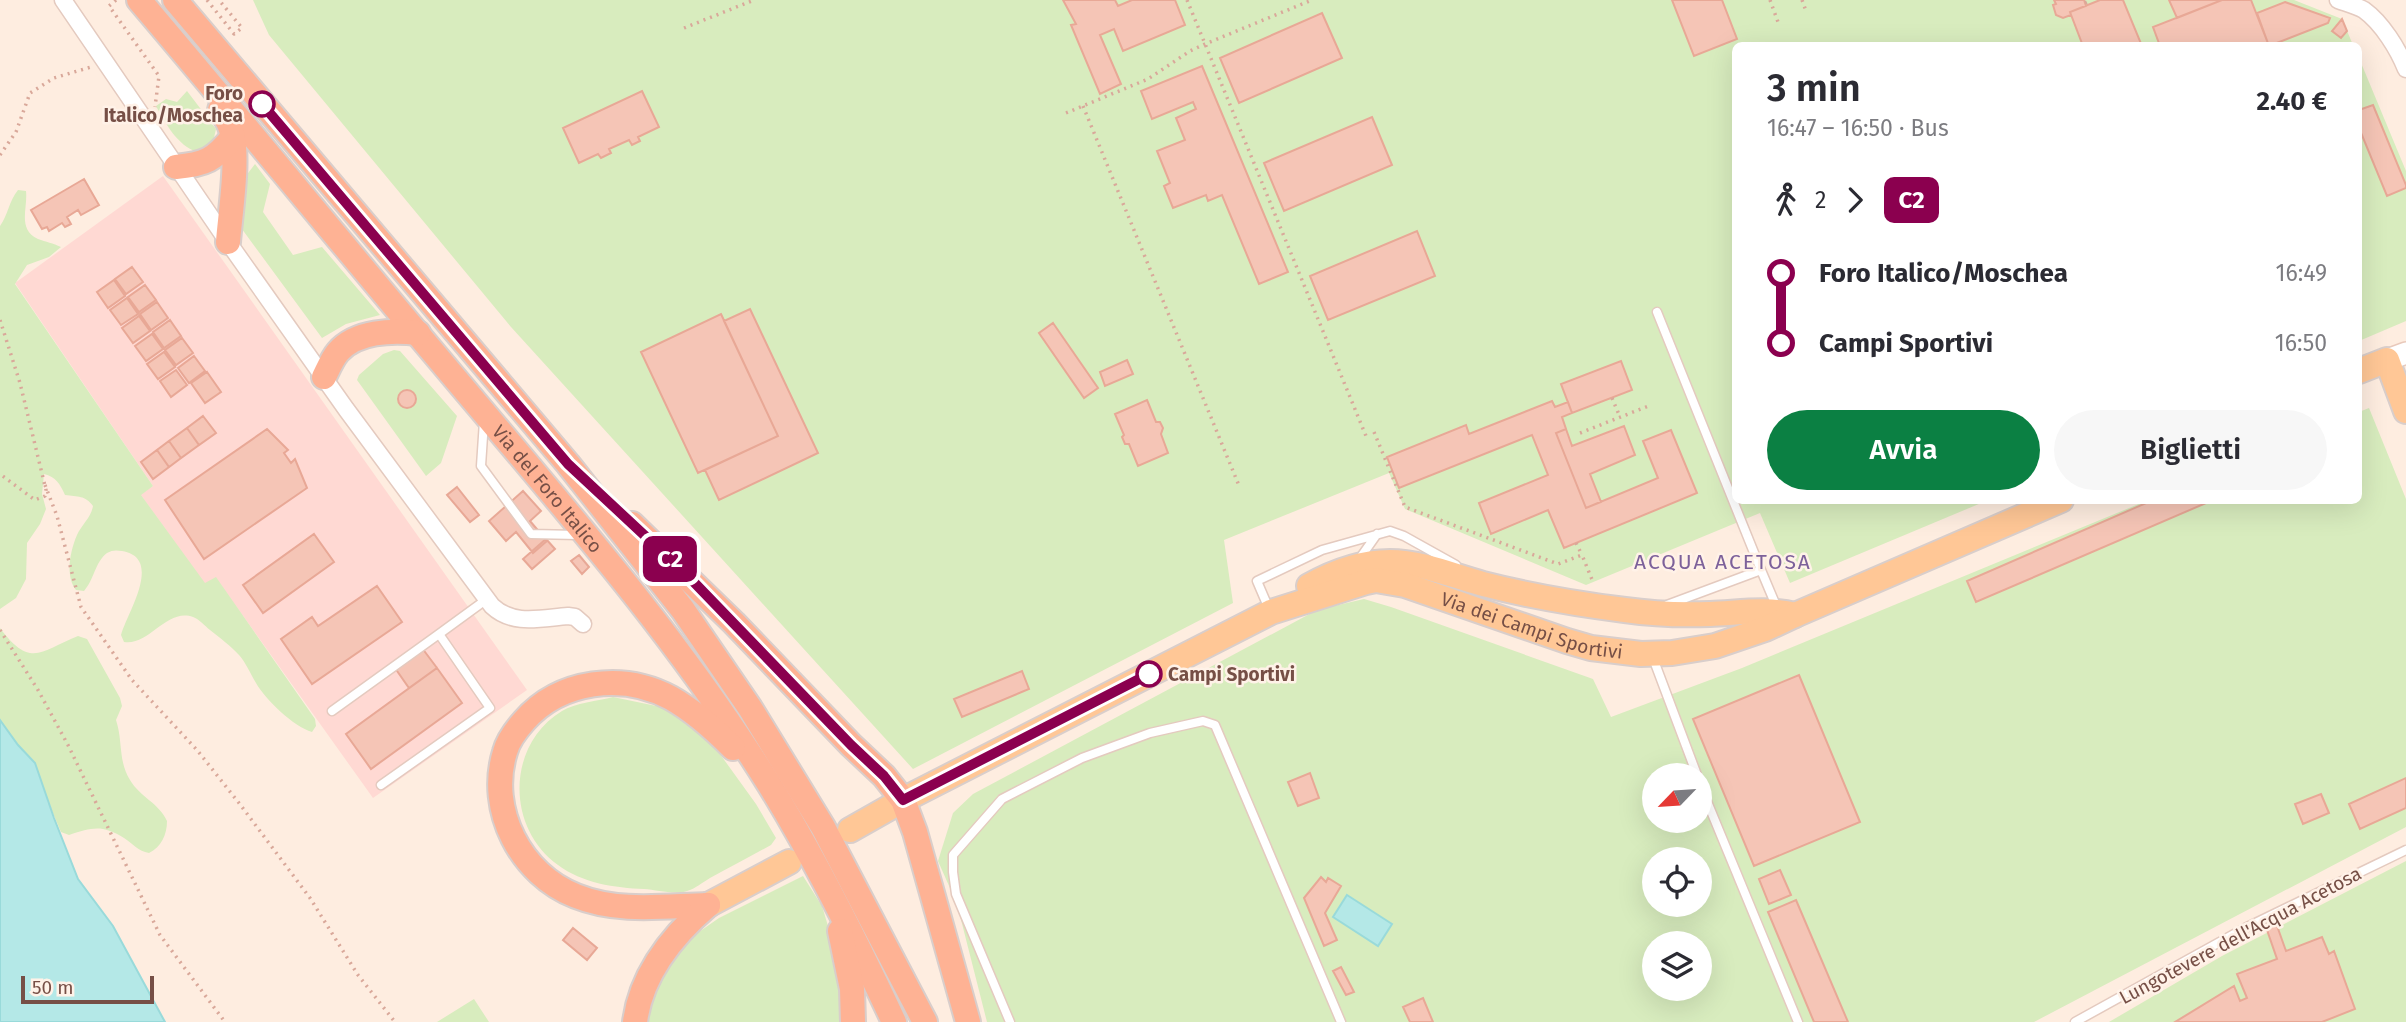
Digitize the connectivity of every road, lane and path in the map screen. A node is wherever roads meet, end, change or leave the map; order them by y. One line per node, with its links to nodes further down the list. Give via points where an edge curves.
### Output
1 (63, 0): 20 (street)
2 (116, 0): 24 (path, via 109,6 159,76 155,107)
3 (139, 0): 19 (highway, Via del Foro Italico)
4 (175, 0): 45 (highway, Via del Foro Italico)
5 (207, 0): 6 (path, via 234,34 242,28)
6 (219, 0)
7 (754, 0): 17 (path)
8 (1187, 0): 18 (path)
9 (1312, 0): 18 (path)
10 (1770, 0): 16 (path)
11 (1802, 0): 15 (path)
12 (2091, 0): 14 (path)
13 (2338, 0): 21 (street, via 2363,10 2377,23)
14 (2085, 3)
15 (1806, 11)
16 (1779, 22)
17 (684, 28)
18 (1205, 44): 22 (path, via 1148,79); 43 (path)
19 (185, 54): 25 (highway); 31 (highway, Via del Foro Italico)
20 (107, 63): 26 (path, via 54,78 30,93 16,132); 27 (street)
21 (2406, 69)
22 (1083, 106): 23 (path); 48 (path)
23 (1066, 113)
24 (160, 115)
25 (233, 137): 27 (highway, via 222,152 202,164); 28 (highway)
26 (0, 155)
27 (176, 167): 28 (street)
28 (228, 242): 34 (street)
29 (1657, 312): 49 (lane)
30 (0, 320): 47 (path)
31 (418, 333): 34 (highway, via 396,331 351,342 336,354); 37 (highway, Via del Foro Italico)
32 (2396, 356): 33 (main road); 38 (main road)
33 (2362, 371)
34 (324, 377): 62 (street)
35 (1612, 398): 39 (path)
36 (1651, 405): 39 (path)
37 (485, 411): 53 (highway, Via del Foro Italico); 53 (lane, via 481,466 531,534)
38 (2406, 411)
39 (1620, 417): 40 (path)
40 (1587, 430): 42 (path); 44 (path)
41 (1374, 432): 56 (path, via 1405,507 1558,564)
42 (1580, 433)
43 (1366, 436)
44 (1590, 439)
45 (568, 464): 75 (highway, via 687,575); 87 (highway, Via del Foro Italico, via 664,585 750,708 823,827)
46 (0, 474): 47 (path, via 35,500 45,496)
47 (45, 485): 83 (path, via 81,607 132,680 197,750 255,824)
48 (1240, 488)
49 (1732, 498)
50 (1734, 504): 58 (lane)
51 (2051, 504): 65 (main road, Via dei Campi Sportivi)
52 (1377, 534): 54 (lane); 57 (lane); 60 (lane, via 1390,531 1404,536)
53 (589, 535): 73 (highway, Via del Foro Italico, via 702,685)
54 (1352, 541): 57 (lane, via 1358,547); 63 (lane, via 1257,581)
55 (1576, 543): 56 (path)
56 (1582, 555): 59 (path)
57 (1358, 560): 60 (main road, Via dei Campi Sportivi, via 1397,562); 61 (lane); 63 (main road, Via dei Campi Sportivi)
58 (1761, 570): 64 (lane); 65 (lane)
59 (1593, 582)
60 (1495, 587): 64 (main road, Via dei Campi Sportivi)
61 (1339, 589): 63 (main road, Via dei Campi Sportivi); 69 (main road, Via dei Campi Sportivi, via 1377,580 1395,582 1567,641)
62 (487, 599): 66 (street, via 508,618 568,616); 68 (lane)
63 (1270, 612): 75 (main road, Via dei Campi Sportivi)
64 (1648, 612): 65 (main road, Via dei Campi Sportivi); 69 (main road, via 1630,624)
65 (1786, 612): 70 (main road, Via dei Campi Sportivi, via 1765,629 1727,643)
66 (583, 624)
67 (0, 630): 82 (path, via 68,745 160,935)
68 (439, 634): 71 (lane); 74 (lane, via 491,708)
69 (1625, 652): 70 (main road, Via dei Campi Sportivi)
70 (1652, 655): 72 (lane)
71 (332, 711)
72 (1692, 763)
73 (767, 781): 80 (highway, Via del Foro Italico); 81 (highway, via 692,711 670,697 635,686 594,684 563,692 535,709 505,751 504,816 519,850 537,873 561,890 607,905)
74 (381, 785)
75 (903, 800): 77 (main road, Via dei Campi Sportivi); 88 (highway)
76 (1712, 814): 91 (lane)
77 (850, 830)
78 (2406, 850): 92 (lane, Lungotevere dell'Acqua Acetosa, via 2245,929)
79 (789, 862): 81 (main road)
80 (820, 874): 85 (highway, via 841,935 852,989); 86 (highway, Via del Foro Italico)
81 (708, 905): 84 (highway, via 681,928 665,950 643,989)
82 (225, 1022)
83 (395, 1022)
84 (635, 1022)
85 (853, 1022)
86 (894, 1022)
87 (925, 1022)
88 (968, 1022)
89 (1010, 1022): 90 (lane, via 957,894 953,855 1002,799 1082,758 1150,733 1203,721 1215,725)
90 (1341, 1022)
91 (1798, 1022)
92 (2075, 1022)

